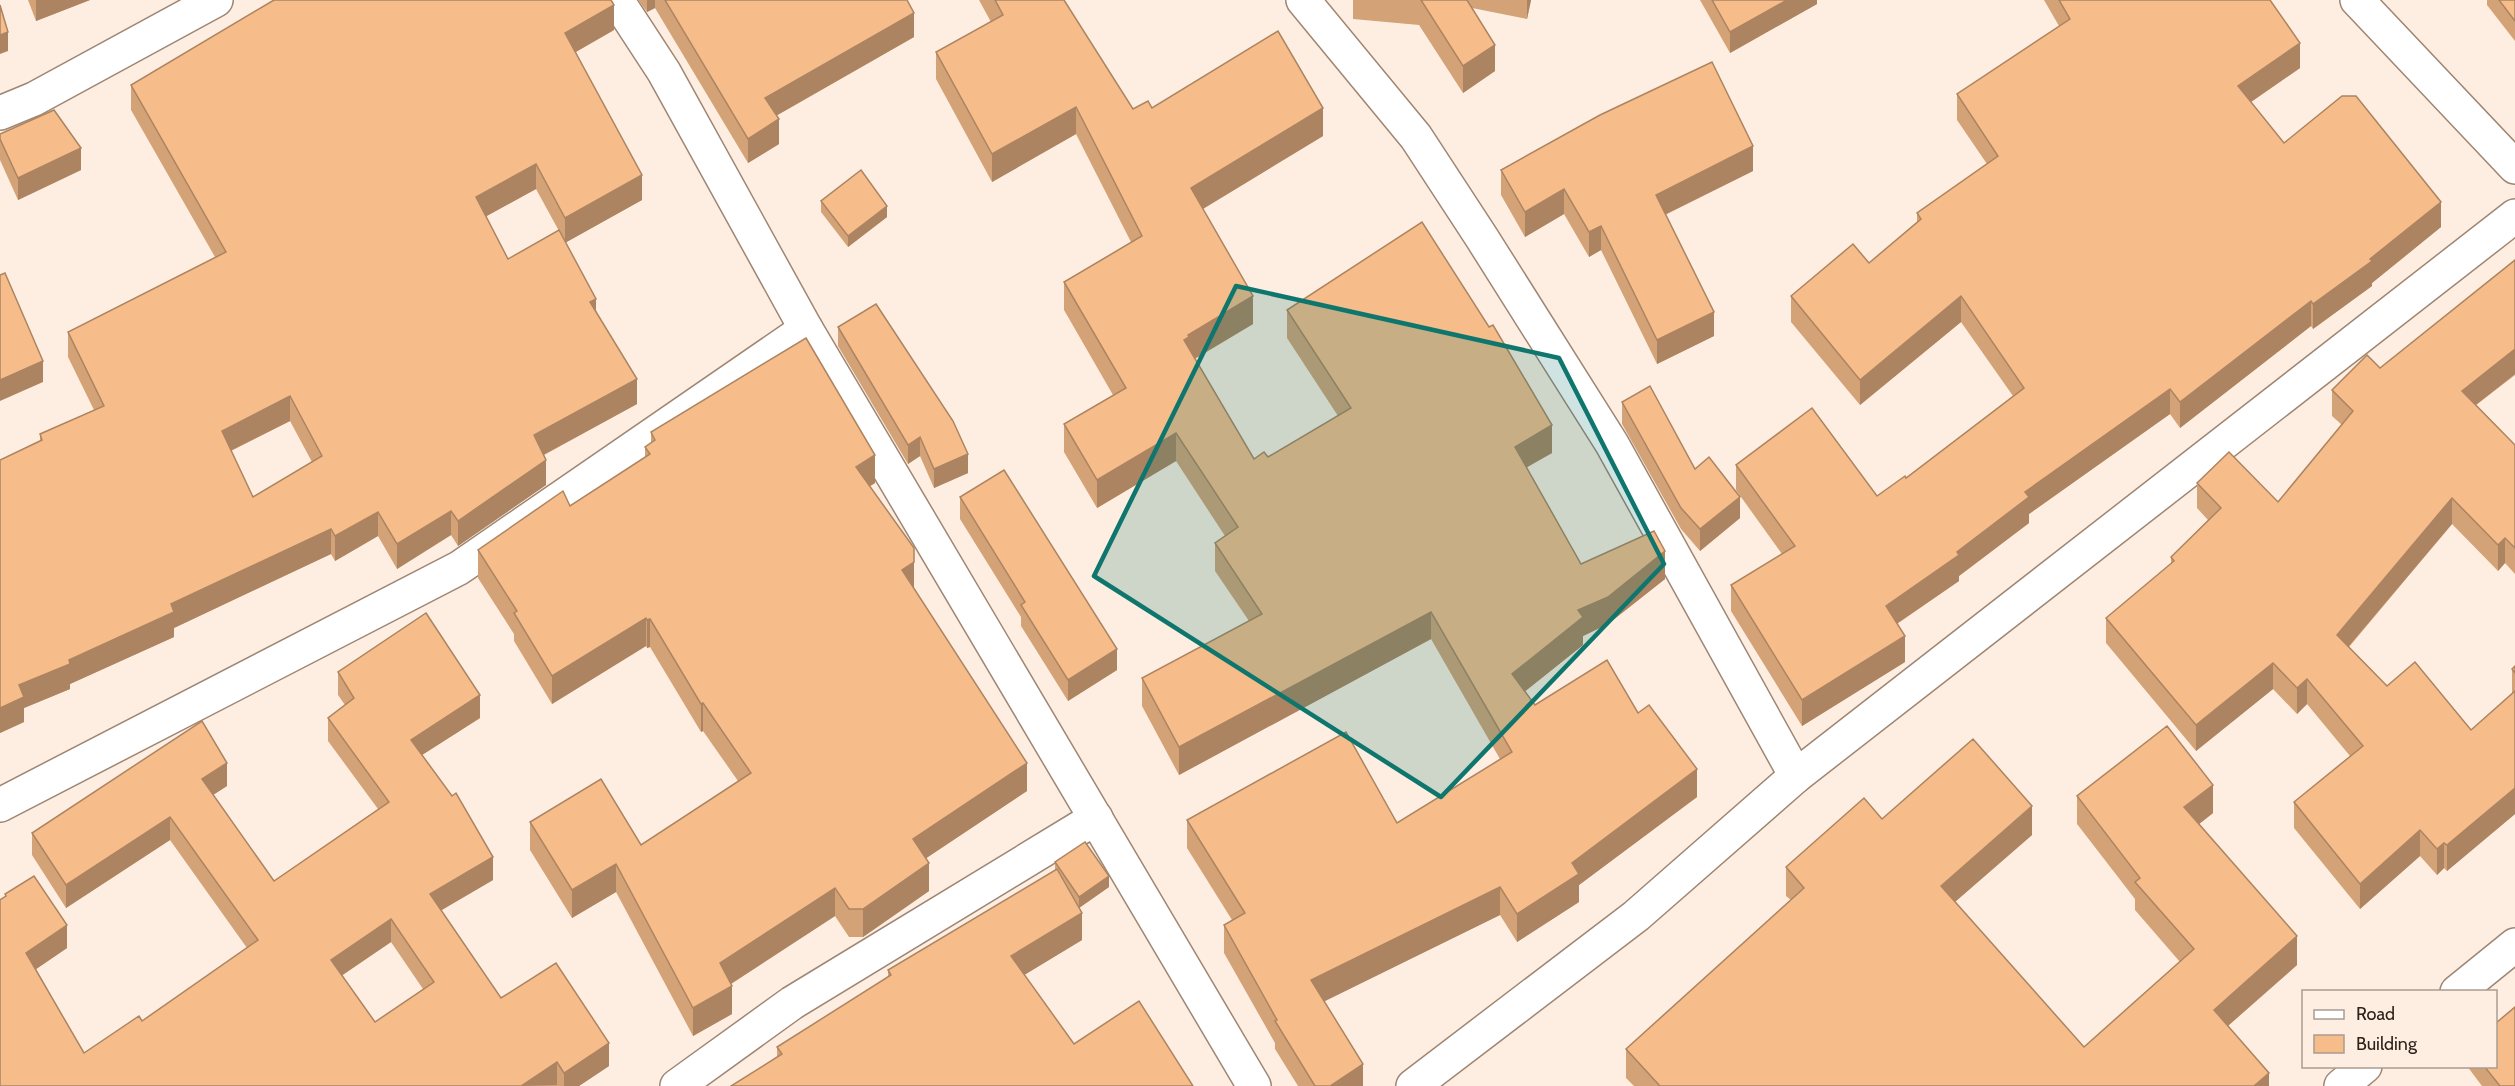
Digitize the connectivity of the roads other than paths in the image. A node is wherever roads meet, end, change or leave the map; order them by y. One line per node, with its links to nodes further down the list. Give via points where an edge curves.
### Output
1 (216, 0): 5 (street, via 34,99)
2 (617, 0): 8 (street, via 663,72)
3 (1303, 0): 9 (street, via 1416,137 1482,238 1612,444)
4 (2357, 0): 6 (street)
5 (0, 113)
6 (2515, 167)
7 (2515, 216): 9 (street)
8 (806, 329): 10 (street, via 459,568); 11 (street)
9 (1796, 776): 17 (street, via 1636,916)
10 (0, 805)
11 (1096, 818): 15 (street, via 792,1003); 16 (street)
12 (2515, 945): 13 (street)
13 (2459, 990)
14 (2363, 1068): 18 (street)
15 (677, 1086)
16 (1254, 1086)
17 (1413, 1086)
18 (2341, 1086)

